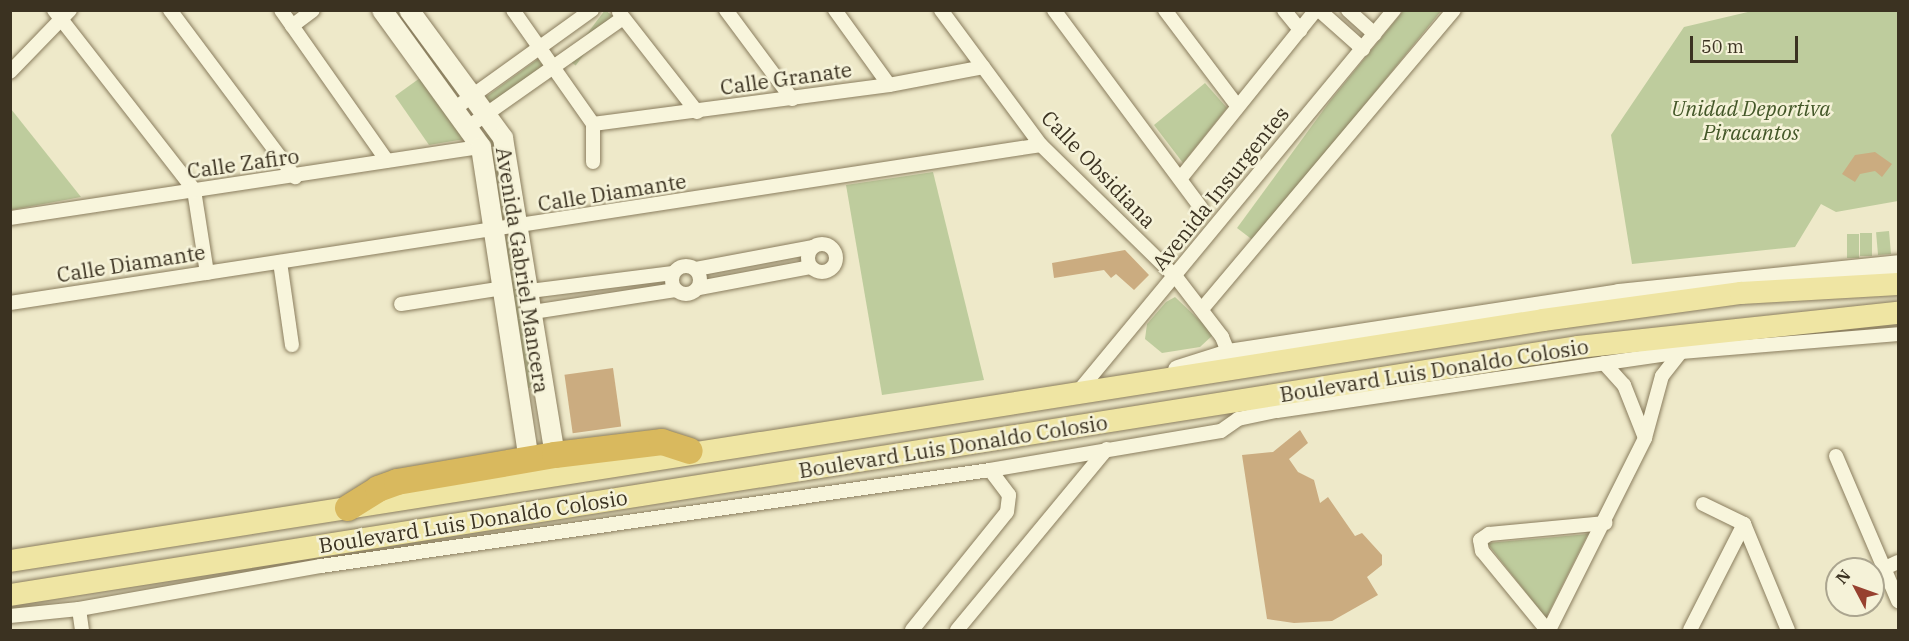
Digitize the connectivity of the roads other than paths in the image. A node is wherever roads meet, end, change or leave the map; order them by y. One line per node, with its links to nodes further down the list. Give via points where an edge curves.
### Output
1 (170, 10): 41 (street)
2 (281, 10): 20 (street)
3 (313, 10): 20 (street)
4 (382, 10): 32 (street, Avenida Gabriel Mancera)
5 (409, 10): 29 (street, Avenida Gabriel Mancera)
6 (513, 10): 23 (street)
7 (592, 10): 23 (street)
8 (726, 10): 30 (street)
9 (835, 10): 28 (street)
10 (942, 10): 26 (street, Calle Obsidiana)
11 (1165, 10): 31 (street)
12 (1284, 10): 21 (street)
13 (1317, 10): 21 (street); 24 (street)
14 (1348, 10): 22 (street)
15 (1394, 10): 22 (street, Avenida Insurgentes)
16 (1454, 10): 63 (street)
17 (62, 13): 27 (street); 43 (street)
18 (1057, 13): 42 (street)
19 (621, 14): 25 (street); 33 (street)
20 (292, 26): 39 (street)
21 (1300, 30): 31 (street)
22 (1375, 34): 24 (street, Avenida Insurgentes)
23 (541, 47): 25 (street); 29 (street)
24 (1363, 49): 55 (street, Avenida Insurgentes)
25 (554, 66): 34 (street); 35 (street)
26 (983, 67): 28 (street, Calle Granate); 37 (street, Calle Obsidiana)
27 (10, 72)
28 (889, 85): 30 (street, Calle Granate)
29 (472, 96): 32 (street); 34 (street, Avenida Gabriel Mancera)
30 (792, 99): 33 (street, Calle Granate)
31 (1238, 106): 42 (street)
32 (454, 109): 36 (street, Avenida Gabriel Mancera)
33 (697, 112): 35 (street, Calle Granate)
34 (486, 114): 36 (street); 46 (street, Avenida Gabriel Mancera, via 503,138)
35 (593, 124): 40 (street)
36 (468, 127): 38 (street, Avenida Gabriel Mancera)
37 (1041, 145): 46 (street, Calle Diamante); 55 (street, Calle Obsidiana)
38 (481, 147): 39 (street, Calle Zafiro); 47 (street, Avenida Gabriel Mancera)
39 (387, 161): 41 (street, Calle Zafiro)
40 (593, 162)
41 (295, 177): 43 (street, Calle Zafiro)
42 (1180, 179): 44 (street)
43 (194, 190): 45 (street, Calle Zafiro); 53 (street)
44 (1201, 208)
45 (10, 218)
46 (519, 228): 47 (street, Calle Diamante); 59 (street, Avenida Gabriel Mancera)
47 (494, 230): 49 (street, Calle Diamante); 57 (street, Avenida Gabriel Mancera)
48 (812, 247): 51 (street, via 807,260); 51 (street, via 831,247 836,259 834,266 822,273); 52 (street)
49 (280, 262): 53 (street, Calle Diamante); 67 (street)
50 (1899, 265): 69 (street, via 1619,294)
51 (810, 267): 58 (street)
52 (696, 269): 54 (street, via 684,266); 58 (street, via 700,274)
53 (207, 273): 61 (street, Calle Diamante)
54 (673, 273): 59 (street); 60 (street)
55 (1176, 277): 63 (street, Calle Obsidiana); 74 (street, Avenida Insurgentes)
56 (1899, 284): 71 (main road, Boulevard Luis Donaldo Colosio, via 1741,293)
57 (503, 288): 62 (street); 73 (street, Avenida Gabriel Mancera)
58 (699, 288): 60 (street, via 688,295)
59 (530, 291): 64 (street, Avenida Gabriel Mancera)
60 (675, 291): 64 (street)
61 (10, 303)
62 (401, 304)
63 (1202, 309): 69 (street, Calle Obsidiana)
64 (533, 312): 72 (street, Avenida Gabriel Mancera)
65 (1899, 313): 91 (main road, Boulevard Luis Donaldo Colosio, via 1578,347)
66 (1899, 334): 68 (street)
67 (292, 345)
68 (1681, 352): 70 (street); 75 (street, via 1662,376)
69 (1228, 354): 71 (street)
70 (1604, 363): 75 (street, via 1624,385); 76 (street, via 1277,411 1238,419 1221,431)
71 (1141, 381): 74 (main road, Boulevard Luis Donaldo Colosio)
72 (545, 388): 73 (street); 78 (street, Avenida Gabriel Mancera)
73 (519, 392): 80 (street, Avenida Gabriel Mancera)
74 (1078, 392): 77 (main road, Boulevard Luis Donaldo Colosio)
75 (1645, 438): 84 (street)
76 (1107, 449): 81 (street); 97 (street)
77 (690, 452): 78 (highway, via 662,442); 83 (main road, Boulevard Luis Donaldo Colosio)
78 (555, 455): 80 (highway)
79 (1836, 456): 86 (street)
80 (530, 460): 83 (highway, via 397,482)
81 (990, 470): 93 (street, via 321,566); 96 (street, via 1009,495 1007,512)
82 (1703, 504): 85 (street)
83 (348, 508): 87 (main road, Boulevard Luis Donaldo Colosio)
84 (1605, 523): 98 (street); 98 (street, via 1489,534 1480,540 1482,551)
85 (1743, 524): 99 (street); 100 (street)
86 (1879, 557)
87 (10, 561)
88 (1899, 561): 89 (street)
89 (1885, 568)
90 (1885, 570): 92 (street)
91 (10, 595)
92 (1899, 601)
93 (79, 609): 94 (street); 95 (street)
94 (10, 616)
95 (82, 630)
96 (912, 630)
97 (957, 630)
98 (1548, 630)
99 (1690, 630)
100 (1788, 630)

